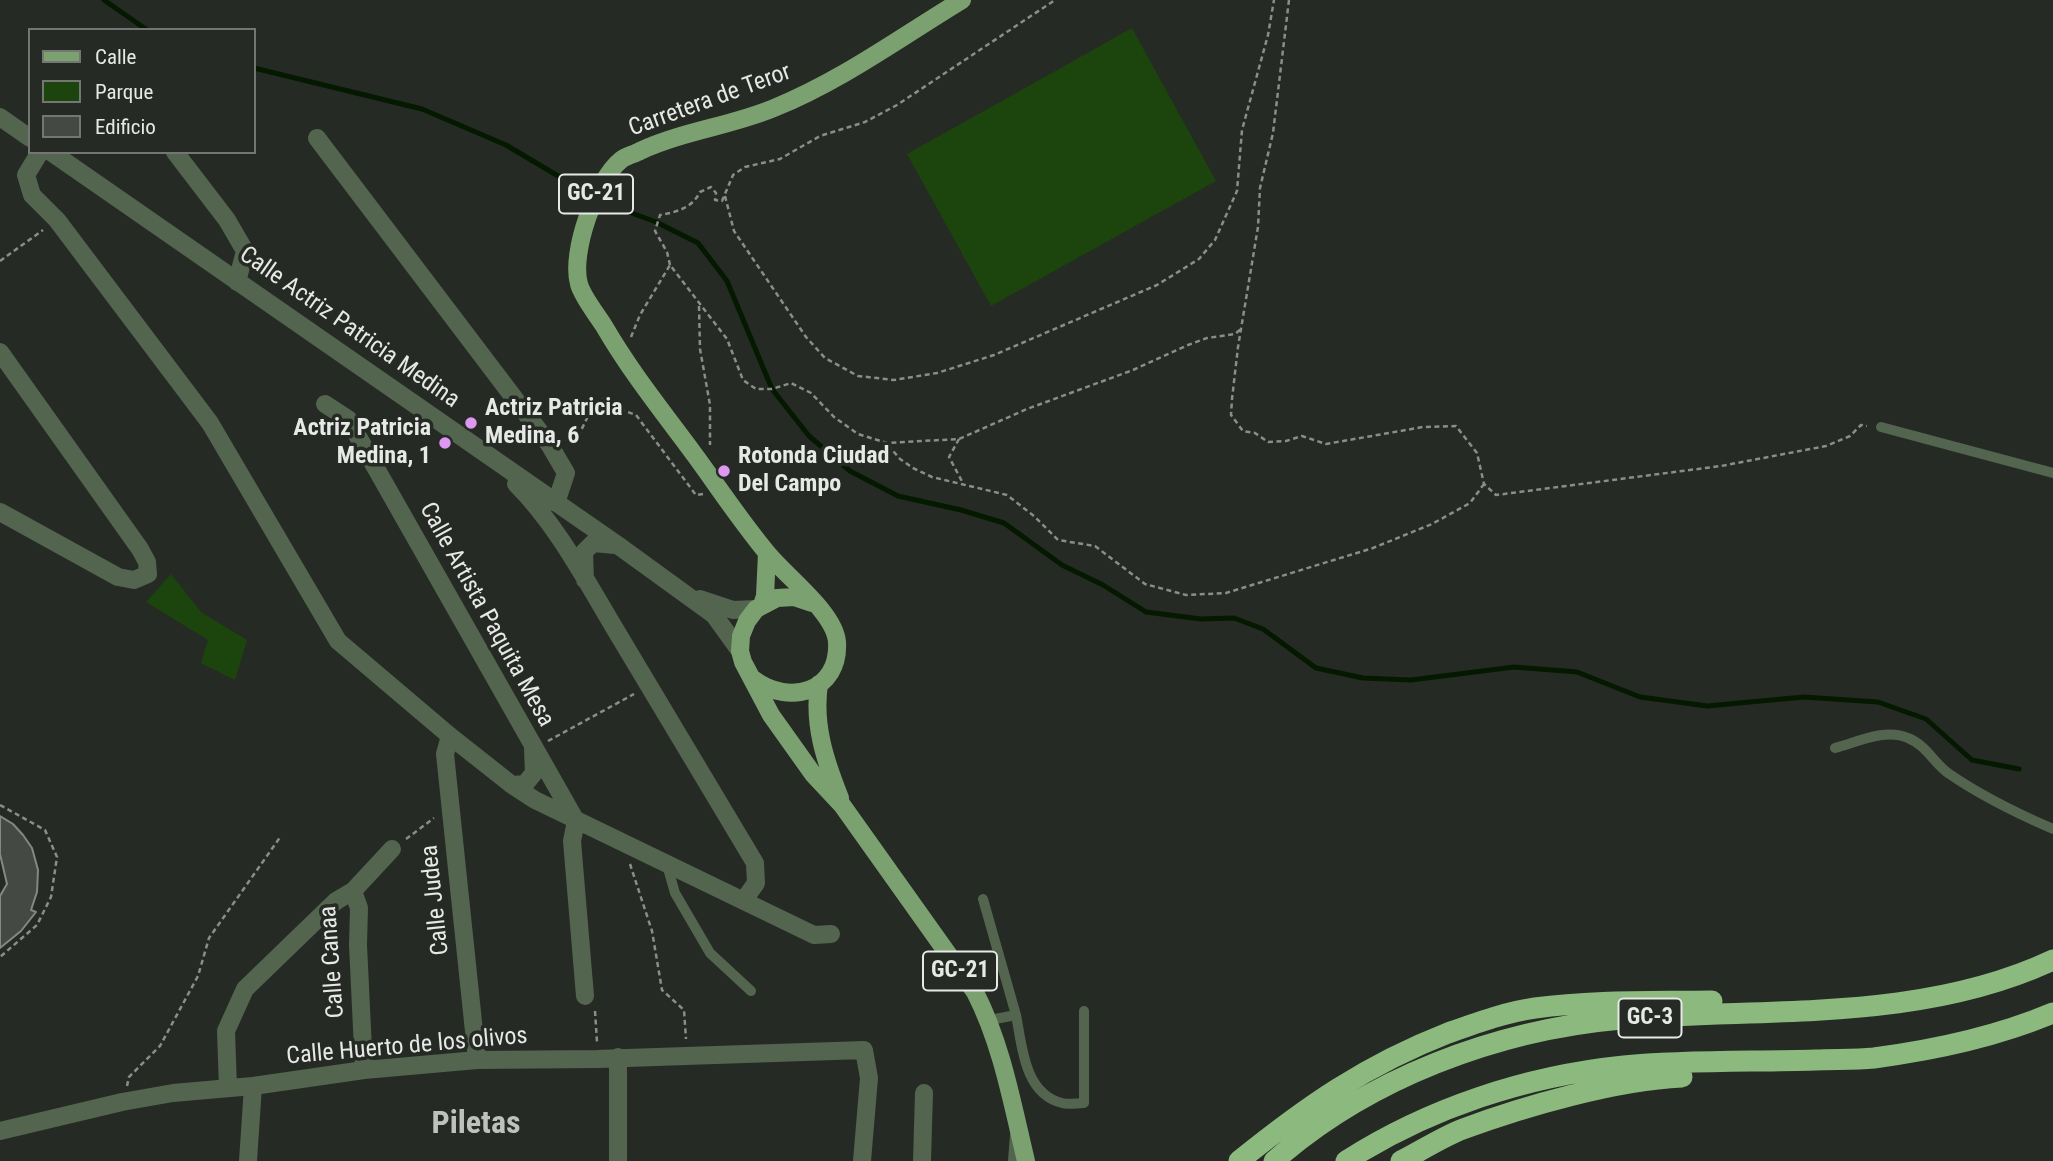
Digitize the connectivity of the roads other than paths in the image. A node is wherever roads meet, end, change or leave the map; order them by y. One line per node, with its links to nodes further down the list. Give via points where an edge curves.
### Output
1 (962, 0): 17 (main road, Carretera de Teror / GC-21, via 818,88 773,109 657,143 621,160 599,188 578,244 579,284 620,353)
2 (0, 117): 3 (street)
3 (28, 137)
4 (317, 138): 14 (street, via 549,444 566,474)
5 (39, 154): 25 (street, via 26,175 32,195 57,220 210,423 338,641)
6 (54, 154): 8 (street, Calle Actriz Patricia Medina)
7 (178, 154): 8 (street, via 245,251)
8 (237, 282): 12 (street, Calle Actriz Patricia Medina)
9 (0, 352): 15 (street, via 140,548 148,575 134,580 118,577)
10 (325, 404): 27 (street, Calle Artista Paquita Mesa, via 348,419)
11 (1881, 427): 13 (lane)
12 (484, 452): 14 (street, Calle Actriz Patricia Medina); 18 (street, via 532,500)
13 (2053, 473)
14 (556, 503): 16 (street, Calle Actriz Patricia Medina)
15 (0, 512)
16 (619, 545): 18 (street, via 593,543 584,552); 19 (street, Calle Actriz Patricia Medina)
17 (767, 553): 20 (main road, via 766,586); 21 (main road, GC-21)
18 (585, 580): 36 (street, via 755,863 756,883)
19 (687, 595): 20 (street, Calle Actriz Patricia Medina, via 733,610); 22 (street, Calle Actriz Patricia Medina, via 714,615)
20 (759, 607): 21 (main road, via 777,598 794,597); 22 (main road, via 744,628)
21 (823, 611): 24 (main road, GC-21, via 837,640 830,671)
22 (740, 651): 23 (main road, GC-21)
23 (754, 679): 24 (main road, via 779,694 807,691); 29 (main road, GC-21, via 771,715 813,774)
24 (819, 684): 29 (main road, GC-21, via 818,729)
25 (450, 736): 28 (street); 48 (street, Calle Judea, via 445,754)
26 (1835, 748): 31 (lane, via 1885,734 1907,737 1945,771 2002,806)
27 (533, 749): 28 (street, Calle Artista Paquita Mesa, via 534,773 526,784); 30 (street, Calle Artista Paquita Mesa)
28 (512, 785): 30 (street)
29 (842, 804): 45 (main road, GC-21)
30 (576, 821): 33 (street); 40 (street, via 572,841)
31 (2053, 829)
32 (392, 849): 34 (street)
33 (667, 864): 36 (street); 39 (lane, via 675,893 710,953)
34 (353, 891): 49 (street, Calle Canaa, via 359,908); 51 (street, via 245,989 226,1031)
35 (983, 899): 44 (lane)
36 (744, 900): 37 (street, via 814,935)
37 (831, 934)
38 (2053, 960): 41 (highway, GC-3, via 1961,992)
39 (751, 990)
40 (585, 996)
41 (1878, 1006): 61 (highway, via 1782,1000 1533,1008 1480,1021 1403,1051 1347,1081); 62 (highway, GC-3, via 1620,1020 1545,1031 1420,1070 1364,1098)
42 (1084, 1011): 44 (lane, via 1084,1103 1053,1099 1029,1074)
43 (2053, 1013): 47 (highway, GC-3, via 1953,1045)
44 (1016, 1015): 45 (lane)
45 (990, 1020): 53 (main road, GC-21)
46 (618, 1058): 48 (street, Calle Huerto de los olivos); 56 (street); 57 (street, Calle Huerto de los olivos, via 864,1051 869,1078)
47 (1872, 1058): 63 (highway, GC-3, via 1626,1066 1553,1076 1436,1113); 64 (highway, via 1795,1074 1677,1077 1620,1085 1461,1130)
48 (477, 1060): 49 (street, Calle Huerto de los olivos)
49 (364, 1070): 50 (street, Calle Huerto de los olivos)
50 (253, 1086): 51 (street, Calle Huerto de los olivos); 55 (street)
51 (228, 1088): 54 (street, Calle Huerto de los olivos, via 122,1102)
52 (924, 1093): 58 (street)
53 (1016, 1121): 59 (lane); 60 (main road, GC-21)
54 (0, 1131)
55 (248, 1161)
56 (618, 1161)
57 (862, 1161)
58 (922, 1161)
59 (1013, 1161)
60 (1026, 1161)
61 (1239, 1161)
62 (1274, 1161)
63 (1346, 1161)
64 (1401, 1161)

